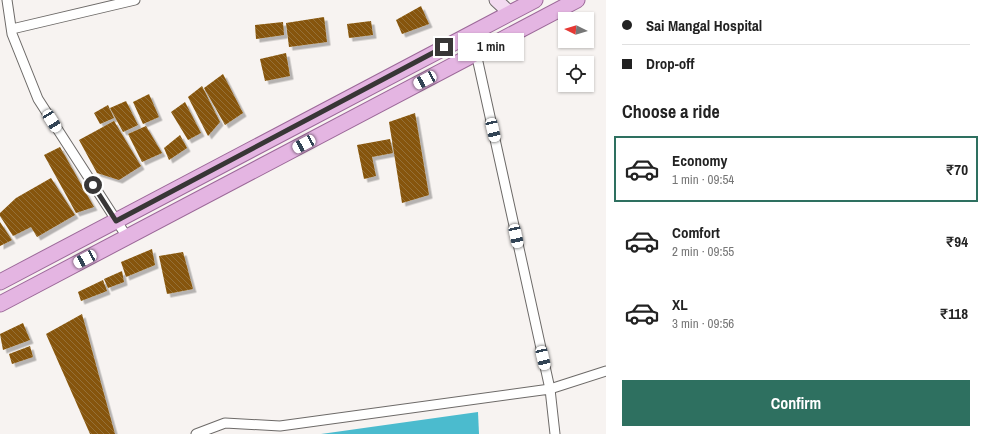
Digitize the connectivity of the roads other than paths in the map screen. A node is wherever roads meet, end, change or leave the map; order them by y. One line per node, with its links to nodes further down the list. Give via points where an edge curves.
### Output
1 (7, 0): 7 (street)
2 (135, 0): 7 (street)
3 (496, 0): 6 (street)
4 (535, 0): 6 (main road)
5 (577, 0): 8 (main road)
6 (510, 13): 9 (main road)
7 (12, 30): 11 (street, via 38,98)
8 (476, 53): 10 (main road); 16 (street)
9 (390, 75): 10 (main road); 11 (main road)
10 (399, 94): 12 (main road)
11 (116, 221): 12 (street); 13 (main road)
12 (127, 237): 14 (main road)
13 (0, 282)
14 (0, 304)
15 (606, 371): 16 (street)
16 (550, 389): 17 (street, via 280,426 225,423); 18 (street)
17 (196, 434)
18 (555, 434)

